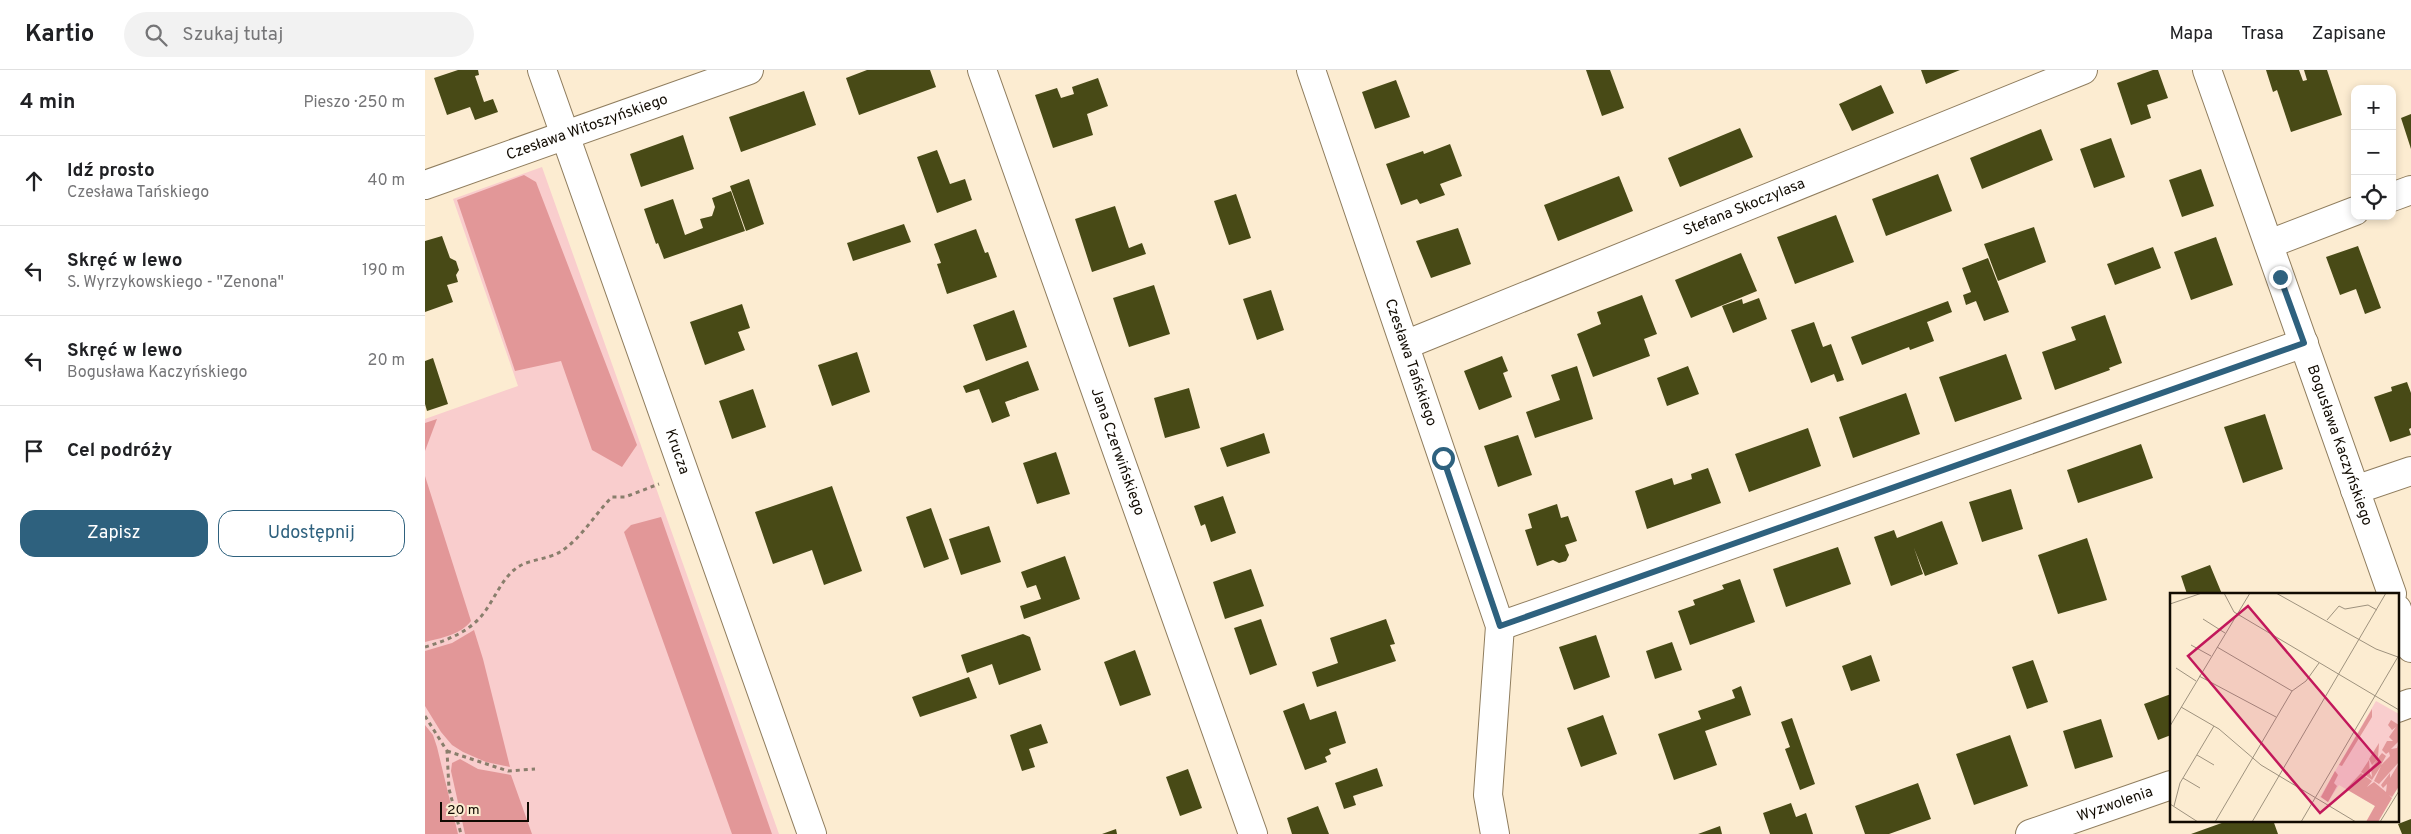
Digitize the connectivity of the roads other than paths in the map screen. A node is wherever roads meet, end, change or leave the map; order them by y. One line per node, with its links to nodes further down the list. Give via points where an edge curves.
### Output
1 (542, 70): 7 (street, Krucza)
2 (749, 70): 7 (street, Czesława Witoszyńskiego)
3 (982, 70): 25 (street, Jana Czerwińskiego)
4 (1311, 70): 14 (street, Czesława Tańskiego)
5 (2083, 70): 14 (street, Stefana Skoczylasa)
6 (2207, 70): 12 (street, Bogusława Kaczyńskiego)
7 (565, 135): 8 (street, Czesława Witoszyńskiego); 24 (street, Krucza)
8 (425, 184)
9 (2411, 190): 10 (street)
10 (2396, 196)
11 (2351, 213): 12 (street)
12 (2269, 244): 13 (street, Bogusława Kaczyńskiego)
13 (2304, 343): 16 (street, Bogusława Kaczyńskiego); 19 (street)
14 (1405, 345): 19 (street, Czesława Tańskiego)
15 (2411, 471): 16 (street)
16 (2355, 490): 17 (street, Bogusława Kaczyńskiego)
17 (2392, 593)
18 (2399, 615): 20 (street)
19 (1500, 626): 26 (street, Czesława Tańskiego, via 1488,795)
20 (2411, 648)
21 (2411, 703): 22 (street)
22 (2399, 707)
23 (2170, 785): 27 (street, Wyzwolenia)
24 (812, 834)
25 (1253, 834)
26 (1495, 834)
27 (2030, 834)

